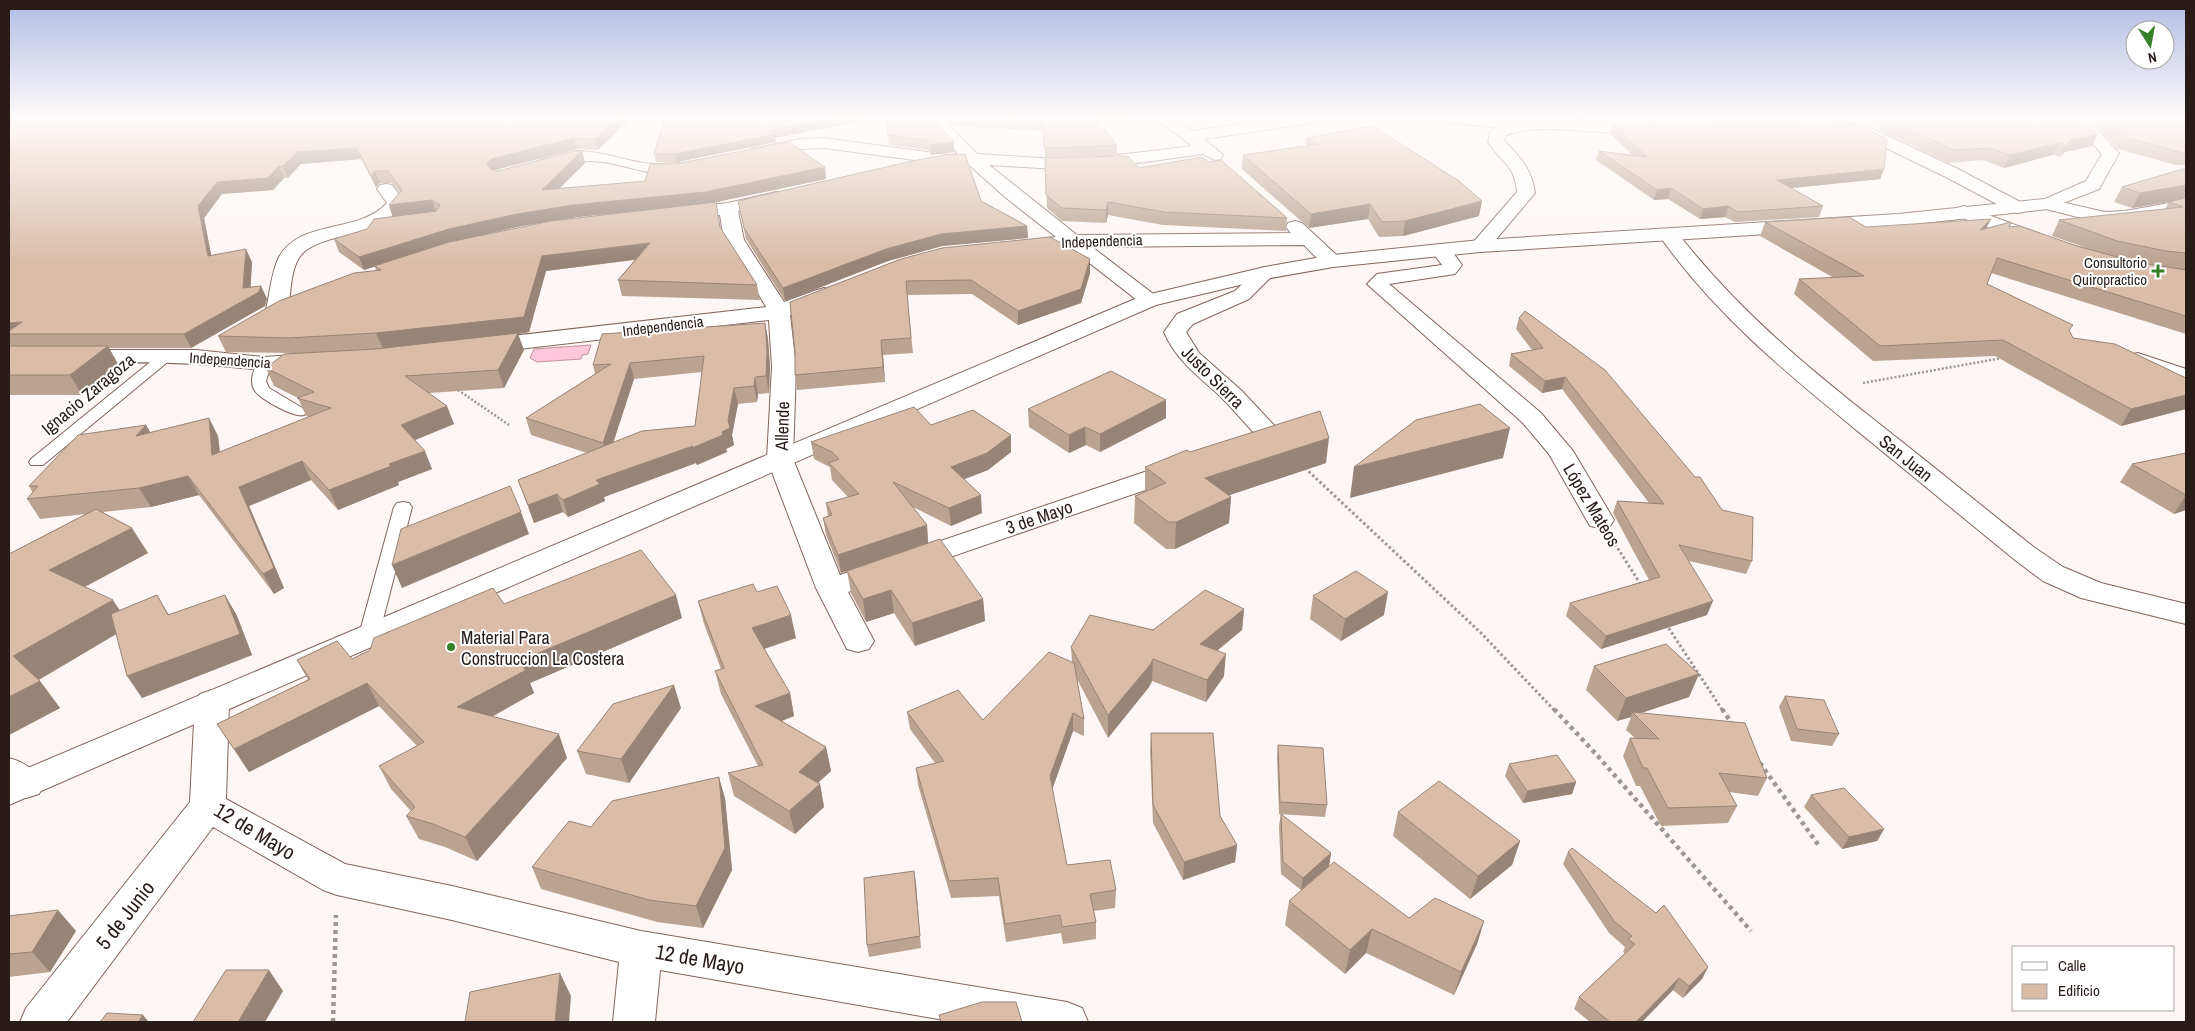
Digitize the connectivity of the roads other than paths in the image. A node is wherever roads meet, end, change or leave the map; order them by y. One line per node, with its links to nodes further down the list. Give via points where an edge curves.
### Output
1 (540, 166): 9 (main road)
2 (639, 166): 3 (main road, via 652,169)
3 (697, 166)
4 (909, 166): 10 (main road)
5 (980, 166): 24 (main road)
6 (1518, 166): 26 (main road, via 1525,177 1526,192)
7 (1938, 166): 16 (main road)
8 (2104, 166): 13 (main road, via 2093,185)
9 (530, 169)
10 (895, 169)
11 (386, 189): 21 (main road, via 396,203 393,209 385,216)
12 (793, 193): 15 (main road)
13 (2048, 204): 14 (main road, via 2104,218); 16 (main road)
14 (2186, 205)
15 (728, 208): 19 (main road); 34 (main road, Allende, via 734,240)
16 (2018, 208): 17 (main road)
17 (1964, 212): 22 (main road, via 1811,227); 25 (main road)
18 (1279, 213): 23 (main road)
19 (661, 216)
20 (393, 224): 21 (lane)
21 (348, 230): 33 (main road, via 314,239 289,256)
22 (1669, 235): 26 (main road); 51 (main road, San Juan, via 1708,286 1743,322 1831,398 2025,554 2053,574 2092,591)
23 (1308, 239): 24 (main road, Independencia); 29 (main road)
24 (1072, 240): 27 (main road, Independencia); 32 (main road)
25 (2046, 243)
26 (1480, 246): 28 (main road)
27 (1002, 248)
28 (1442, 250): 29 (main road); 49 (main road, López Mateos, via 1452,265 1448,270 1384,278 1377,284 1532,418 1560,451)
29 (1333, 261): 30 (main road)
30 (1265, 273): 32 (main road); 45 (main road, Justo Sierra, via 1242,295 1185,319 1175,332 1187,356 1271,436)
31 (841, 287): 34 (main road, Independencia)
32 (1149, 300): 46 (main road)
33 (277, 311)
34 (779, 312): 36 (main road, Independencia); 46 (main road, Allende, via 784,366)
35 (220, 343): 40 (main road)
36 (463, 349)
37 (2121, 354): 43 (main road)
38 (9, 357): 39 (main road, Independencia)
39 (165, 357): 40 (main road, Independencia); 47 (lane, Ignacio Zaragoza)
40 (196, 357): 42 (main road, Independencia)
41 (333, 360): 42 (main road, Independencia)
42 (264, 364): 44 (lane, via 259,381 262,390)
43 (2186, 376)
44 (299, 412)
45 (1246, 446): 50 (main road, 3 de Mayo)
46 (780, 459): 50 (main road, Allende); 52 (main road)
47 (37, 462)
48 (403, 507): 52 (lane)
49 (1600, 520)
50 (831, 588): 53 (main road, Allende)
51 (2186, 614)
52 (369, 634): 54 (main road)
53 (858, 641)
54 (212, 702): 55 (main road); 56 (main road, 12 de Mayo)
55 (14, 782)
56 (208, 806): 57 (main road, 12 de Mayo, via 337,879); 58 (main road, 5 de Junio)
57 (641, 949): 59 (main road); 60 (main road, 12 de Mayo)
58 (41, 1022)
59 (634, 1022)
60 (1067, 1022)

